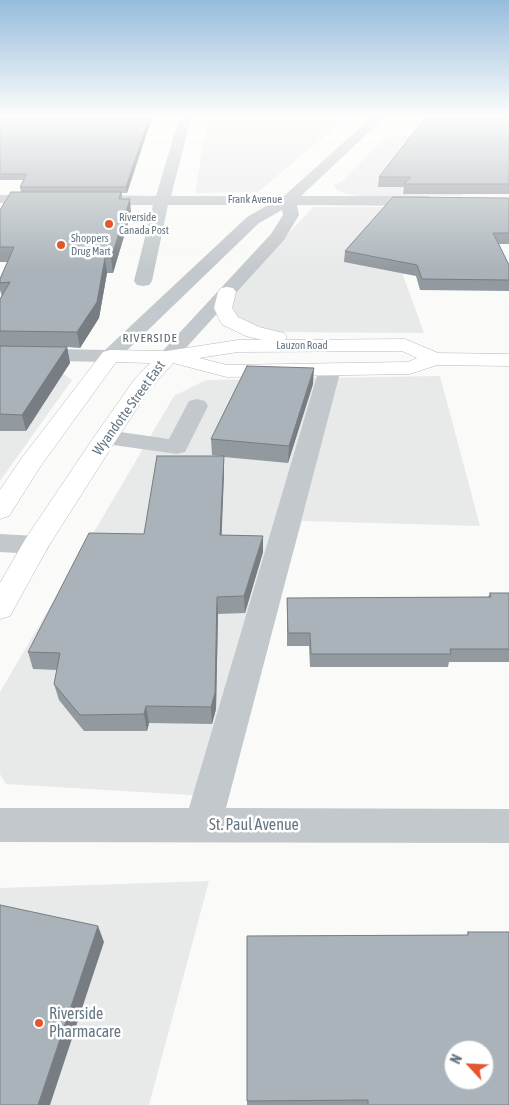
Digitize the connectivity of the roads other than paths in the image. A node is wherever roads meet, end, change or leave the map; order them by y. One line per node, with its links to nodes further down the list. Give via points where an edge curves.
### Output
1 (171, 167): 6 (street)
2 (325, 167): 7 (street)
3 (0, 200): 4 (street)
4 (57, 200)
5 (76, 200): 6 (street, Frank Avenue)
6 (162, 200): 7 (street, Frank Avenue); 9 (street)
7 (288, 200): 8 (street, Frank Avenue); 10 (street, Wyandotte Street East, via 290,216 278,237); 13 (street, via 253,220)
8 (441, 201)
9 (143, 281)
10 (227, 292): 11 (main road, via 223,308 230,321 253,332 282,338); 14 (street, Wyandotte Street East)
11 (366, 345): 14 (main road, Lauzon Road, via 238,346); 15 (main road, Lauzon Road, via 405,345)
12 (0, 354): 13 (street, Lauzon Road)
13 (110, 356): 14 (main road, Lauzon Road); 20 (main road, via 35,456)
14 (167, 356): 17 (main road, Lauzon Road, via 227,371); 19 (main road, Wyandotte Street East, via 142,385)
15 (435, 359): 16 (main road, Lauzon Road); 17 (main road, Lauzon Road, via 410,368)
16 (509, 360)
17 (330, 369): 25 (street)
18 (197, 406): 19 (street, via 177,447)
19 (106, 437): 22 (main road, Wyandotte Street East)
20 (0, 510)
21 (0, 543): 22 (street)
22 (36, 545): 23 (main road, Wyandotte Street East)
23 (0, 608)
24 (0, 825): 25 (street, St. Paul Avenue)
25 (203, 825): 26 (street, St. Paul Avenue)
26 (509, 826)

